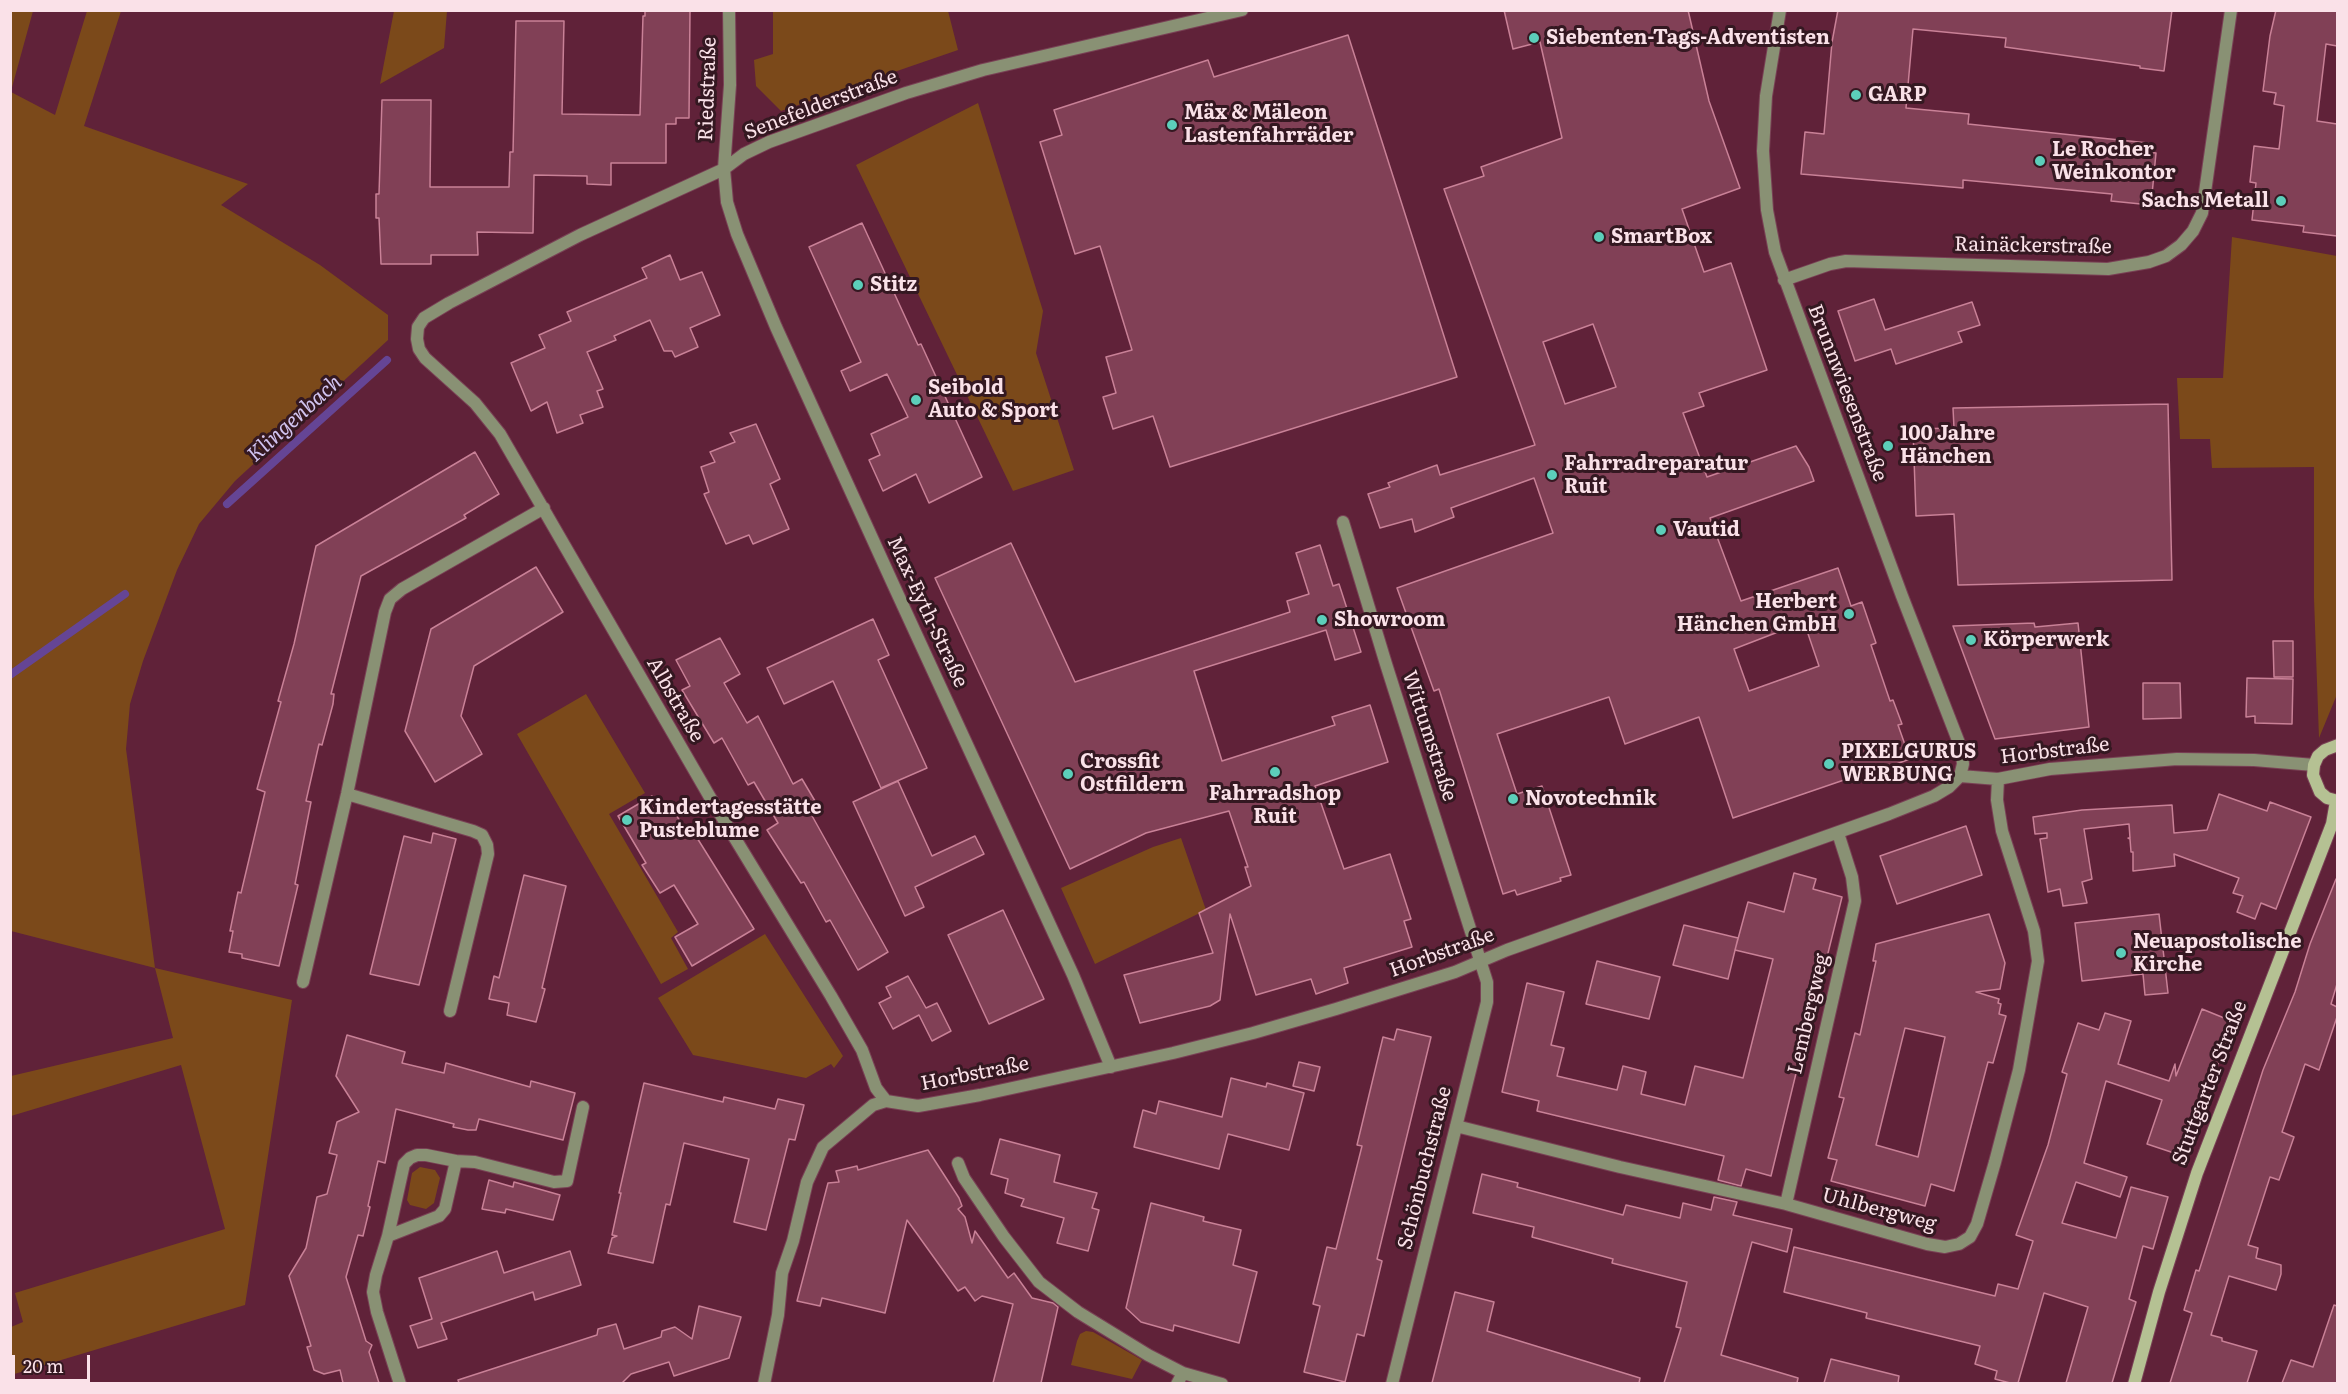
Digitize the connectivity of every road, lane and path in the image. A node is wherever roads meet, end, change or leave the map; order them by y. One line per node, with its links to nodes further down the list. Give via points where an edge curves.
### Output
1 (729, 10): 5 (street, Riedstraße, via 730,93)
2 (1242, 10): 5 (street, Senefelderstraße, via 1037,56 906,93 769,142)
3 (1780, 10): 6 (street, Brunnwiesenstraße, via 1766,96 1764,184 1770,229)
4 (2231, 10): 6 (street, Rainäckerstraße, via 2202,213 2193,231 2166,256 2108,269 1846,261)
5 (724, 169): 7 (street, Senefelderstraße, via 580,235 449,303 424,318); 20 (street, Max-Eyth-Straße, via 727,202 737,234 776,327 1073,975)
6 (1784, 280): 12 (street, Brunnwiesenstraße, via 1959,741 1963,764)
7 (417, 332): 8 (street, Albstraße, via 419,349 425,358 488,417)
8 (544, 508): 14 (street, via 390,599); 21 (street, Albstraße, via 704,789 841,1012 862,1050)
9 (1343, 522): 17 (street, Wittumstraße)
10 (2337, 745): 11 (main road, via 2325,750)
11 (2313, 765): 13 (street, Horbstraße, via 2177,759 2050,769); 15 (main road, via 2315,784 2327,798)
12 (1960, 776): 13 (street, Horbstraße); 16 (street, Horbstraße, via 1934,796)
13 (1998, 779): 28 (street, Uhlbergweg, via 2001,831 2034,931 2038,961 2019,1070 1977,1224 1970,1237 1944,1247)
14 (347, 794): 18 (street); 19 (street, via 473,831 482,835 487,845)
15 (2337, 801): 35 (main road, Stuttgarter Straße, via 2332,824 2197,1173)
16 (1838, 832): 17 (street, Horbstraße); 28 (street, Lembergweg, via 1855,901)
17 (1482, 962): 20 (street, Horbstraße, via 1253,1034); 25 (street, Schönbuchstraße, via 1486,1002)
18 (303, 982)
19 (450, 1011)
20 (1111, 1067): 22 (street, Horbstraße, via 940,1103 918,1106)
21 (876, 1088): 22 (street, Albstraße); 23 (street)
22 (886, 1101): 23 (street, Horbstraße)
23 (873, 1105): 32 (street, Horbstraße, via 824,1147 807,1182 782,1273)
24 (584, 1107): 26 (street, via 567,1182)
25 (1456, 1126): 28 (street, Uhlbergweg); 34 (street, Schönbuchstraße)
26 (456, 1161): 29 (street, via 440,1216); 29 (street, via 417,1155 404,1164)
27 (958, 1163): 30 (street, via 1004,1237 1039,1282)
28 (1786, 1204)
29 (388, 1236): 31 (street, via 374,1292)
30 (1180, 1378): 33 (street)
31 (400, 1383)
32 (764, 1383)
33 (1222, 1383)
34 (1392, 1383)
35 (2134, 1383)

